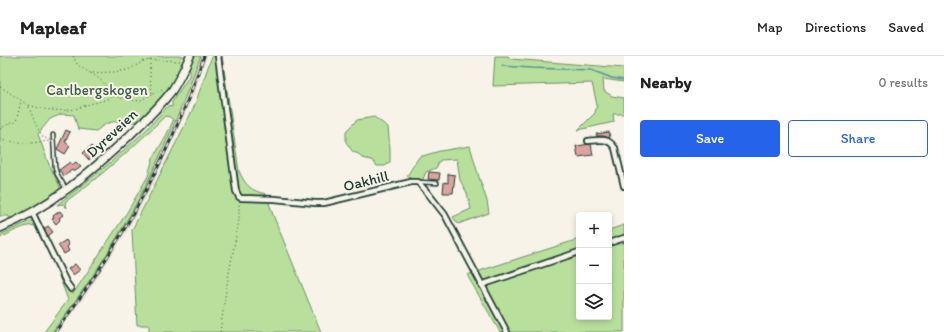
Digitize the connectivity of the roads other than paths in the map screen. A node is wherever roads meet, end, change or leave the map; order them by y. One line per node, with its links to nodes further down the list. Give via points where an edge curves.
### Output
1 (218, 56): 5 (street, Oakhill, via 236,191 239,197 324,203)
2 (189, 58): 8 (main road, Dyreveien, via 179,79 160,105 107,157)
3 (53, 135): 8 (lane, via 55,167)
4 (588, 141): 7 (street, via 603,140 612,144)
5 (418, 182): 6 (lane); 14 (street, via 445,215)
6 (437, 183)
7 (624, 186)
8 (66, 190): 9 (main road, Dyreveien)
9 (32, 212): 10 (main road, Dyreveien); 15 (street)
10 (0, 228)
11 (624, 238): 12 (street)
12 (612, 242)
13 (576, 253): 14 (street)
14 (481, 285): 16 (street)
15 (71, 289)
16 (507, 332)

